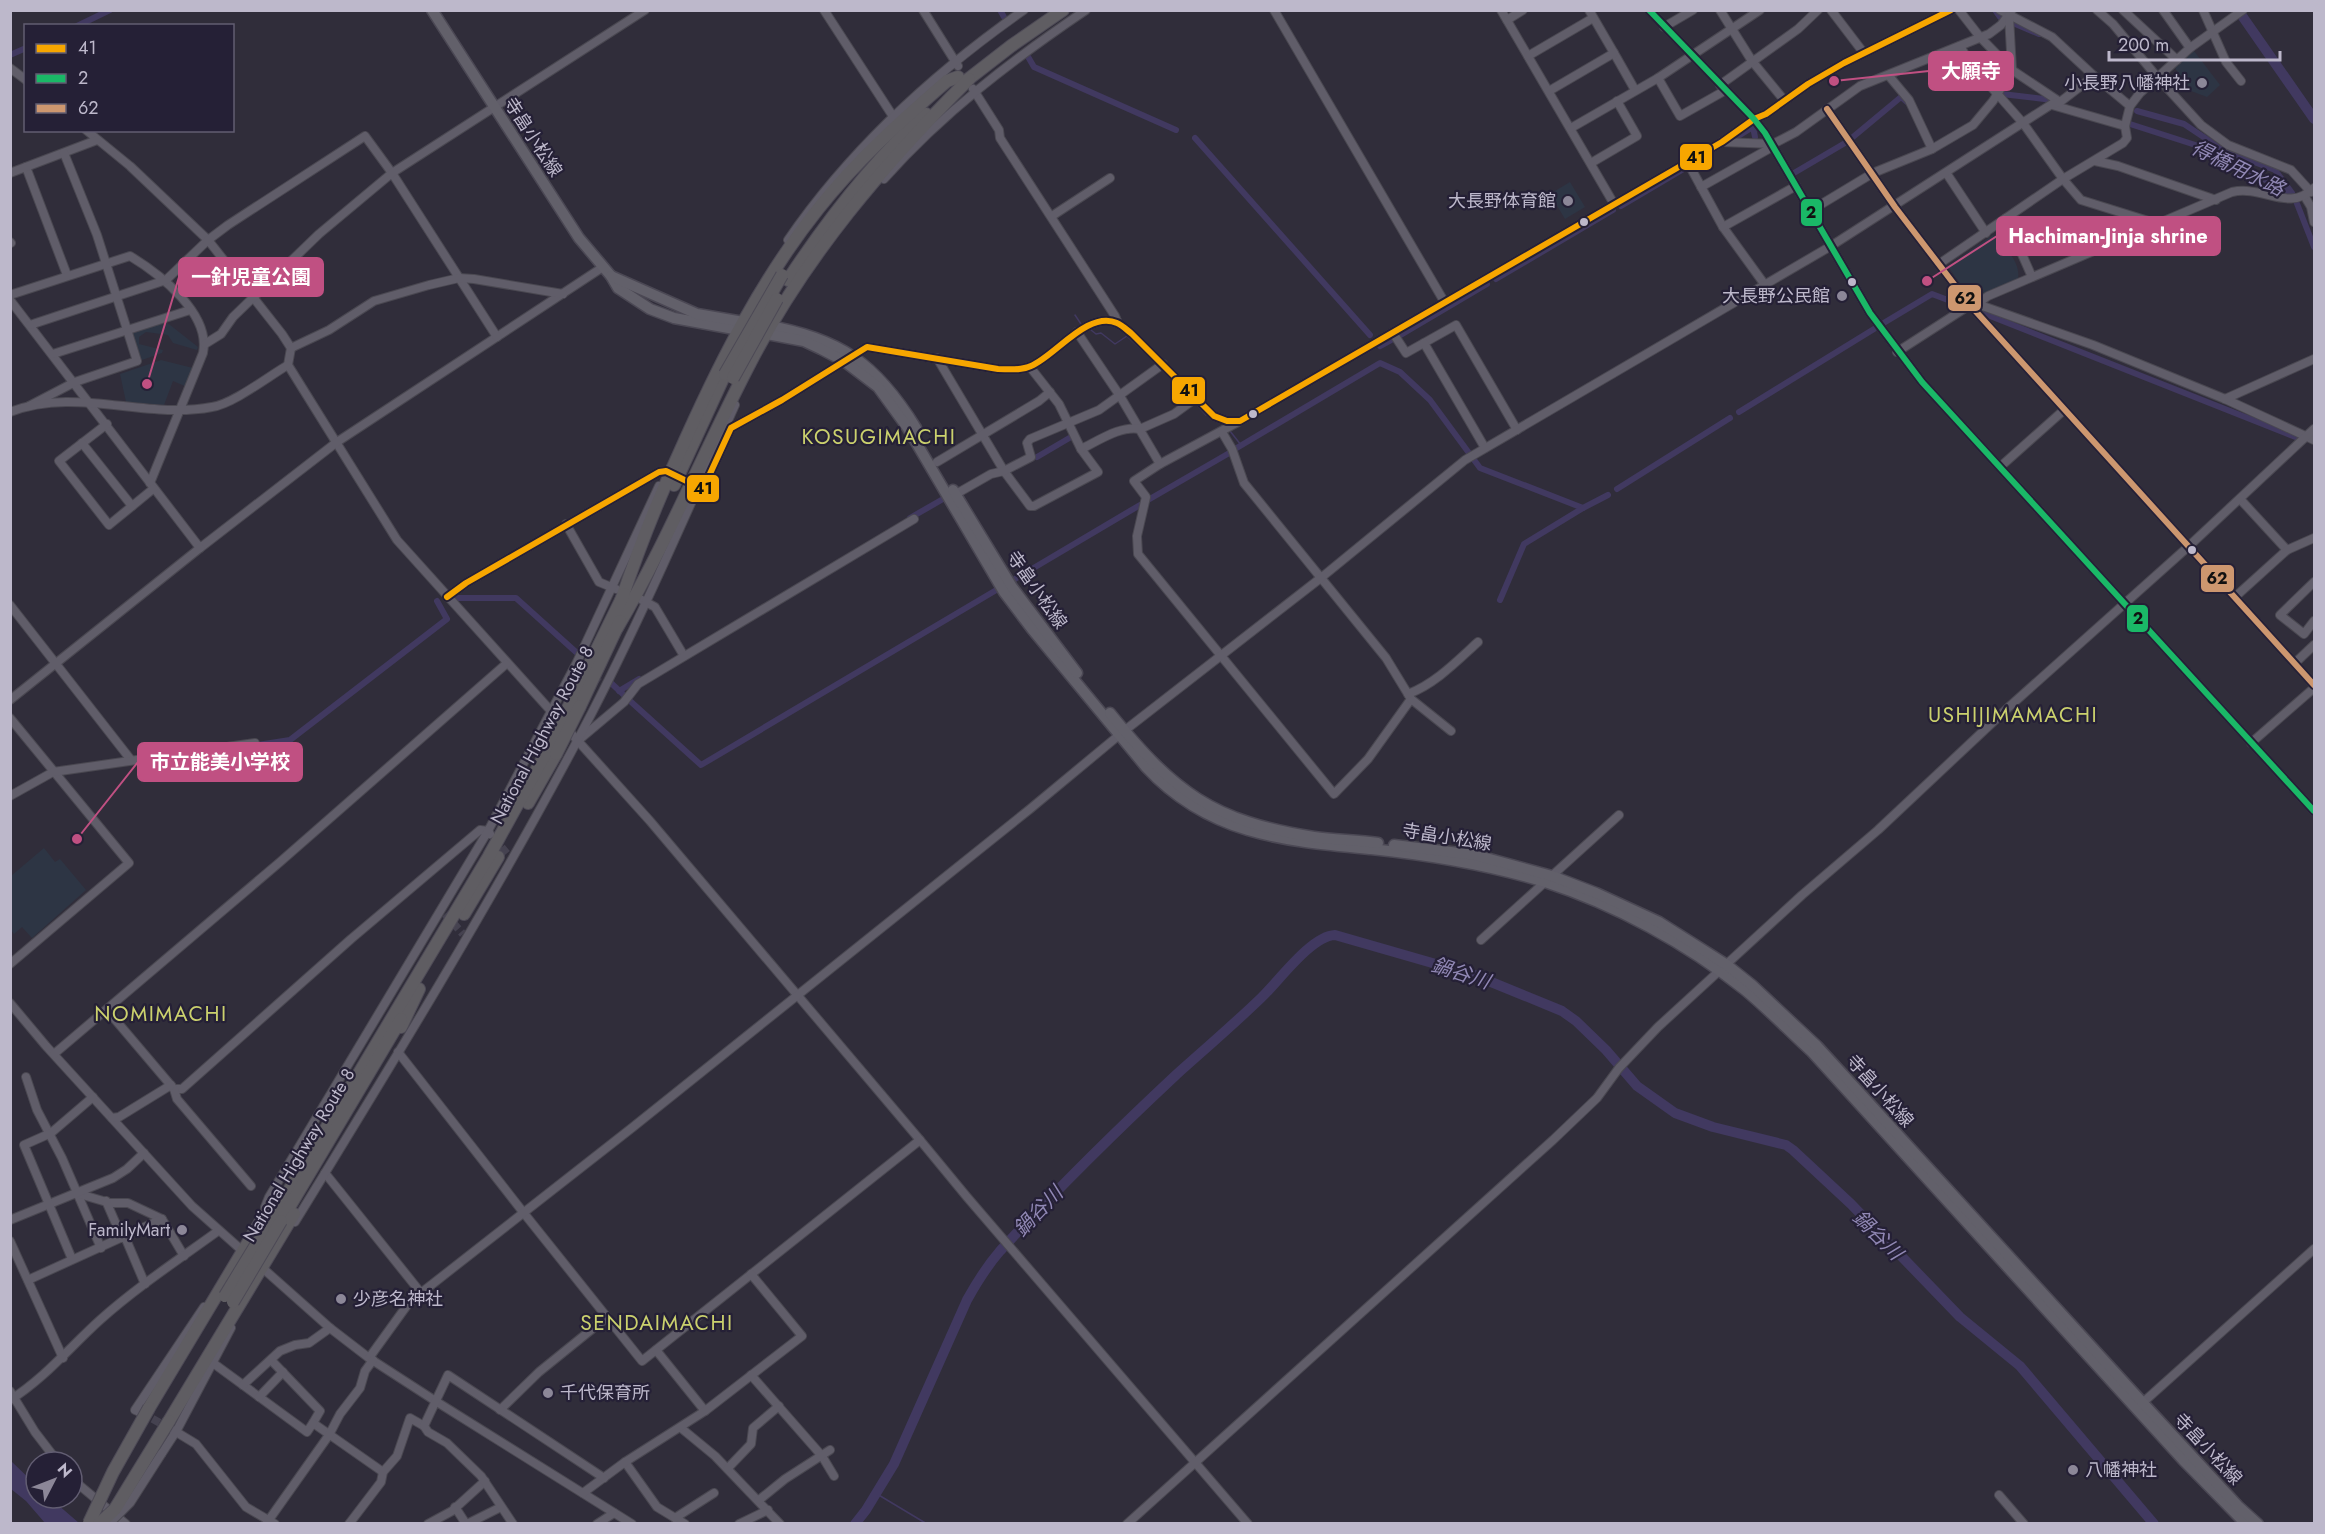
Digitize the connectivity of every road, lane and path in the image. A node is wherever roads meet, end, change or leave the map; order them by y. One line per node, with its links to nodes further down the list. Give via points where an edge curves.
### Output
1 (432, 10): 57 (main road, 寺畠小松線)
2 (645, 10): 57 (street)
3 (824, 10): 59 (street)
4 (923, 10): 44 (street)
5 (1024, 10): 44 (street)
6 (1049, 10): 44 (highway, National Highway Route 8)
7 (1063, 10): 44 (highway, National Highway Route 8)
8 (1086, 10): 44 (street, via 1031,48)
9 (1274, 10): 110 (street)
10 (1501, 10): 27 (street)
11 (1523, 10): 27 (street)
12 (1649, 10): 28 (street)
13 (1693, 10): 28 (street)
14 (1720, 10): 29 (street)
15 (1760, 10): 29 (street)
16 (1818, 10): 39 (street)
17 (1951, 10): 34 (street)
18 (1959, 10): 31 (street)
19 (2097, 10): 47 (street)
20 (2123, 10): 38 (street)
21 (2163, 10): 33 (street)
22 (2203, 10): 30 (street)
23 (2244, 10): 30 (street)
24 (1837, 12): 34 (street)
25 (2007, 12): 31 (street, via 2001,25); 41 (street); 43 (street, via 2052,37)
26 (1591, 14): 35 (street); 36 (street)
27 (1507, 20): 36 (street)
28 (1664, 27): 37 (street)
29 (1732, 30): 37 (street); 39 (street)
30 (2213, 31): 33 (street); 48 (street, via 2226,62)
31 (1980, 37): 32 (street); 41 (street)
32 (1960, 46): 42 (street); 52 (street)
33 (2190, 48): 38 (street)
34 (1863, 52): 53 (street)
35 (1614, 53): 50 (street); 51 (street)
36 (1528, 56): 51 (street)
37 (1691, 56): 46 (street); 49 (street)
38 (2177, 60): 47 (street)
39 (1752, 61): 49 (street); 53 (street)
40 (10, 68): 45 (street)
41 (2012, 70): 52 (street); 55 (street)
42 (1888, 76): 58 (street, via 1860,86); 68 (street, via 1909,100)
43 (2094, 76): 55 (street); 56 (street)
44 (965, 77): 59 (street); 87 (street); 101 (highway, National Highway Route 8, via 874,167 827,224); 101 (street, via 913,146 856,209 809,273); 107 (highway, via 947,81 879,141 818,208)
45 (24, 78)
46 (1658, 78): 49 (street, via 1680,116); 50 (street)
47 (2158, 78): 56 (street); 82 (street, via 2201,125 2228,146 2291,170)
48 (2241, 81)
49 (1723, 87): 60 (street)
50 (1635, 90): 54 (street)
51 (1549, 91): 63 (street)
52 (1998, 93): 61 (street); 68 (street, via 1973,125)
53 (1784, 100): 60 (street)
54 (1617, 101): 63 (street); 72 (street, via 1637,136)
55 (2056, 103): 61 (street); 62 (street)
56 (2130, 105): 62 (street)
57 (493, 107): 76 (street); 97 (main road, 寺畠小松線, via 579,238)
58 (1827, 109): 67 (street); 75 (street)
59 (895, 119): 107 (street, via 815,200 786,242)
60 (1754, 120): 66 (street); 67 (street)
61 (2023, 123): 77 (street); 79 (street)
62 (2125, 126): 71 (street, via 2127,138 2123,143)
63 (1571, 128): 72 (street)
64 (88, 132): 65 (street)
65 (97, 140): 69 (street); 93 (street)
66 (1722, 142): 67 (street); 70 (street)
67 (1774, 145): 80 (street); 81 (street)
68 (1932, 149): 75 (street)
69 (64, 153): 73 (street); 95 (street)
70 (1687, 161): 81 (street); 84 (street)
71 (2095, 161): 79 (street); 83 (street)
72 (1591, 163): 84 (street)
73 (26, 167): 74 (street); 98 (street)
74 (10, 173)
75 (1873, 173): 85 (street); 86 (street)
76 (392, 174): 93 (street, via 365,136); 100 (street); 108 (street, via 319,234)
77 (1947, 174): 85 (street); 92 (street)
78 (1110, 178): 87 (street)
79 (2063, 179): 88 (street); 90 (street, via 2081,200)
80 (1797, 186): 86 (street); 91 (street)
81 (1701, 187): 91 (street)
82 (2310, 192): 83 (street, via 2287,199 2250,190 2232,192); 89 (street)
83 (2216, 200): 90 (street)
84 (1614, 204): 110 (street)
85 (1895, 207): 94 (street); 96 (street)
86 (1810, 211): 94 (street)
87 (1052, 216): 113 (street)
88 (2006, 218): 92 (street); 99 (street)
89 (2314, 222)
90 (2158, 224): 99 (street)
91 (1723, 227): 103 (street)
92 (1986, 233): 96 (street)
93 (208, 240): 102 (street); 108 (street)
94 (1831, 246): 103 (street); 124 (street)
95 (106, 263): 98 (street); 102 (street, via 130,256); 106 (street)
96 (1939, 264): 111 (street)
97 (603, 267): 104 (street); 115 (main road, 寺畠小松線, via 618,288 650,309 690,322)
98 (67, 275): 105 (street)
99 (2032, 277): 111 (street)
100 (459, 278): 104 (street); 120 (street); 123 (street, via 374,301)
101 (790, 278): 117 (highway); 133 (highway, National Highway Route 8, bridge)
102 (166, 280): 106 (street); 112 (street)
103 (1765, 285): 149 (street)
104 (563, 294): 120 (street)
105 (10, 295)
106 (117, 296): 114 (street); 116 (street)
107 (758, 296): 115 (highway)
108 (253, 297): 122 (street, via 221,334); 123 (street)
109 (10, 300): 114 (street)
110 (1445, 303): 119 (street)
111 (1973, 304): 124 (street); 138 (street, via 2092,345); 141 (street)
112 (190, 310): 116 (street); 122 (street, via 201,326)
113 (1118, 323): 118 (street, via 1105,320); 130 (street)
114 (30, 325): 125 (street)
115 (739, 326): 117 (main road, 寺畠小松線); 133 (highway)
116 (128, 330): 125 (street); 134 (street, via 137,361)
117 (769, 330): 126 (main road, 寺畠小松線, via 827,341); 129 (highway)
118 (1077, 332): 132 (street); 136 (street)
119 (1393, 333): 121 (street, via 1406,353); 144 (street)
120 (497, 337): 153 (street)
121 (1424, 343): 149 (street, via 1456,325); 155 (street)
122 (205, 344): 142 (street)
123 (291, 348): 131 (street)
124 (1897, 352): 159 (street)
125 (52, 354): 134 (street)
126 (849, 358): 127 (street, via 867,347); 157 (main road, 寺畠小松線, via 879,377 895,395); 163 (street, via 731,428 703,489); 197 (main road, 寺畠小松線, via 889,400 907,427 1004,592)
127 (937, 358): 132 (street, via 998,369); 151 (street)
128 (2314, 359): 138 (street)
129 (750, 362): 163 (street, via 746,381); 182 (highway, via 660,550)
130 (1162, 364): 136 (street); 137 (street)
131 (288, 365): 142 (street, via 220,405); 153 (street)
132 (1030, 367): 135 (street)
133 (724, 375): 160 (street, via 708,379); 175 (highway, National Highway Route 8); 182 (highway, National Highway Route 8)
134 (75, 382): 139 (street); 140 (street)
135 (1050, 392): 145 (street); 151 (street)
136 (1120, 396): 145 (street); 147 (street)
137 (1196, 398): 144 (street, via 1214,416); 147 (street, via 1174,414)
138 (2225, 399): 152 (street)
139 (91, 403): 140 (street); 142 (street); 146 (street)
140 (29, 406): 143 (street)
141 (2064, 410): 159 (street); 170 (street)
142 (180, 411): 162 (street)
143 (10, 412)
144 (1240, 421): 150 (street)
145 (1069, 423): 156 (street); 161 (street, via 1030,440 1027,443 1031,457)
146 (107, 424): 154 (street); 162 (street)
147 (1140, 429): 156 (street, via 1115,433); 158 (street)
148 (2314, 429): 152 (street)
149 (1517, 430): 155 (street)
150 (1222, 432): 158 (street); 173 (street, via 1244,483)
151 (981, 435): 157 (street); 161 (street)
152 (2306, 439): 165 (street)
153 (337, 442): 171 (street); 176 (street, via 397,540)
154 (82, 443): 166 (street); 166 (street, via 59,461 109,525)
155 (1485, 448): 173 (street)
156 (1081, 449): 161 (street, via 1098,472 1034,506 1030,506)
157 (937, 462): 164 (main road, 寺畠小松線)
158 (1160, 464): 186 (street, via 1134,481 1146,497 1137,536 1138,554)
159 (2000, 467): 179 (street)
160 (666, 471): 168 (street); 175 (street)
161 (1004, 471): 164 (street)
162 (152, 486): 166 (street); 171 (street)
163 (698, 487): 178 (street)
164 (956, 494): 197 (main road, 寺畠小松線, via 1026,608)
165 (2240, 499): 170 (street); 172 (street)
166 (132, 506)
167 (914, 519): 185 (street)
168 (566, 524): 175 (street, via 597,579); 176 (street)
169 (2314, 538): 172 (street)
170 (2189, 546): 177 (street); 179 (street)
171 (200, 548): 187 (street)
172 (2287, 550): 177 (street)
173 (1322, 577): 186 (street); 191 (street, via 1386,658)
174 (2314, 582): 181 (street, via 2280,615 2304,634)
175 (616, 592): 193 (highway, National Highway Route 8); 194 (street)
176 (447, 597): 189 (street)
177 (2235, 597): 188 (street)
178 (643, 601): 185 (street, via 654,607); 198 (street)
179 (2123, 603): 199 (street); 211 (street)
180 (10, 605): 187 (street)
181 (2314, 621)
182 (617, 628): 193 (highway, National Highway Route 8)
183 (1478, 642): 191 (street)
184 (2314, 645): 188 (street)
185 (684, 656): 198 (street, via 638,684 624,702)
186 (1222, 656): 191 (street, via 1334,794 1368,759); 197 (street)
187 (56, 663): 192 (street); 202 (street)
188 (2295, 663): 190 (street)
189 (506, 664): 194 (street); 214 (street)
190 (2314, 686): 199 (street)
191 (1410, 696): 196 (street)
192 (10, 700)
193 (576, 704): 201 (highway, National Highway Route 8, bridge)
194 (551, 713): 198 (street); 207 (street)
195 (10, 718): 203 (street)
196 (1451, 731)
197 (1121, 733): 208 (main road, 寺畠小松線, via 1161,783 1198,809 1243,830 1289,841 1474,863); 212 (street)
198 (577, 741): 212 (street); 216 (street, via 464,936)
199 (2251, 742): 205 (street)
200 (255, 743): 202 (street)
201 (552, 750): 215 (highway, National Highway Route 8, via 488,874 419,989); 215 (highway, National Highway Route 8, via 421,970 404,989)
202 (131, 760): 203 (street)
203 (53, 772): 204 (street); 210 (street, via 129,863)
204 (10, 796)
205 (2314, 811)
206 (1619, 815): 208 (street)
207 (490, 833): 219 (street, via 480,830 182,1089); 234 (street, via 269,1197)
208 (1548, 879): 209 (street); 211 (main road, 寺畠小松線, via 1596,893 1659,922)
209 (1481, 940)
210 (10, 964)
211 (1724, 968): 263 (main road, 寺畠小松線, via 1752,985 1817,1046); 275 (street, via 1658,1027 1597,1098 1553,1140)
212 (798, 995): 223 (street); 230 (street)
213 (10, 1003): 217 (street)
214 (107, 1010): 217 (street); 219 (street)
215 (393, 1024): 216 (highway, National Highway Route 8)
216 (385, 1044): 225 (street); 230 (street); 233 (highway, National Highway Route 8); 234 (highway, via 339,1091)
217 (54, 1054): 220 (street)
218 (26, 1077): 222 (street, via 37,1110)
219 (172, 1087): 221 (street); 226 (street)
220 (93, 1097): 221 (street); 222 (street)
221 (112, 1118): 224 (street)
222 (51, 1133): 227 (street); 229 (street, via 24,1145)
223 (920, 1140): 244 (street); 275 (street)
224 (144, 1153): 227 (street, via 113,1178); 235 (street)
225 (325, 1173): 233 (street, via 293,1224); 247 (street)
226 (251, 1186)
227 (76, 1193): 228 (street); 229 (street); 238 (street)
228 (106, 1201): 231 (street, via 128,1203); 236 (street)
229 (49, 1204): 232 (street); 242 (street)
230 (523, 1212): 247 (street); 250 (street)
231 (162, 1219): 236 (street); 241 (street)
232 (10, 1220)
233 (280, 1221): 243 (highway); 248 (highway, National Highway Route 8, bridge)
234 (259, 1225): 240 (highway)
235 (218, 1231): 240 (street); 241 (street)
236 (124, 1237): 238 (street); 246 (street)
237 (10, 1241): 245 (street)
238 (100, 1248): 242 (street)
239 (2314, 1249): 263 (street)
240 (243, 1251): 243 (street); 248 (highway)
241 (184, 1256): 246 (street)
242 (72, 1259): 245 (street)
243 (263, 1268): 249 (highway); 251 (street)
244 (751, 1274): 252 (street); 258 (street, via 802,1336)
245 (28, 1280): 253 (street)
246 (145, 1284): 253 (street, via 100,1320)
247 (421, 1293): 254 (street, via 408,1304)
248 (226, 1295): 267 (highway, National Highway Route 8); 267 (highway)
249 (246, 1295): 256 (street); 267 (highway)
250 (607, 1317): 252 (street, via 642,1360); 265 (street, via 539,1372)
251 (330, 1328): 254 (street); 255 (street, via 309,1343 280,1351)
252 (656, 1350): 266 (street)
253 (63, 1358): 260 (street)
254 (371, 1359): 262 (street); 271 (street, via 360,1388)
255 (271, 1360): 257 (street); 259 (street)
256 (213, 1363): 259 (street); 267 (street)
257 (283, 1372): 261 (street); 268 (street, via 321,1411)
258 (752, 1375): 264 (street); 266 (street)
259 (243, 1385): 261 (street)
260 (12, 1397): 272 (street)
261 (259, 1397): 268 (street, via 307,1432)
262 (437, 1402): 265 (street, via 448,1375); 269 (street); 282 (street)
263 (2140, 1405): 308 (main road, 寺畠小松線, via 2183,1460); 309 (main road, 寺畠小松線)
264 (779, 1406): 273 (street); 276 (street, via 753,1428 751,1444)
265 (500, 1410): 279 (street)
266 (705, 1411): 270 (street)
267 (160, 1419): 291 (street, via 196,1444 246,1507); 292 (highway, bridge, via 113,1472); 293 (highway, National Highway Route 8); 294 (street, bridge, via 162,1453 130,1503)
268 (313, 1423): 271 (street)
269 (424, 1426): 277 (street, via 410,1418 397,1456); 280 (street)
270 (681, 1428): 274 (street); 276 (street)
271 (329, 1434): 277 (street); 291 (street)
272 (48, 1450)
273 (826, 1453): 278 (street); 285 (street)
274 (626, 1462): 279 (street); 290 (street, via 657,1507)
275 (1195, 1463): 305 (street); 306 (street)
276 (728, 1468): 285 (street)
277 (383, 1472): 296 (street, via 381,1482)
278 (834, 1476)
279 (604, 1478): 282 (street)
280 (485, 1481): 286 (street); 287 (street)
281 (84, 1489): 295 (street)
282 (583, 1493): 289 (street)
283 (714, 1493): 290 (street)
284 (2000, 1495): 307 (street)
285 (759, 1500): 288 (street)
286 (455, 1507): 297 (street); 298 (street)
287 (501, 1507): 298 (street); 299 (street)
288 (768, 1510): 303 (street); 304 (street)
289 (614, 1513): 300 (street); 301 (street)
290 (675, 1518): 302 (street)
291 (270, 1522)
292 (88, 1523)
293 (98, 1524)
294 (109, 1524)
295 (126, 1524)
296 (349, 1524)
297 (428, 1524)
298 (466, 1524)
299 (513, 1524)
300 (597, 1524)
301 (632, 1524)
302 (685, 1524)
303 (739, 1524)
304 (780, 1524)
305 (1127, 1524)
306 (1248, 1524)
307 (2024, 1524)
308 (2246, 1524)
309 (2258, 1524)

